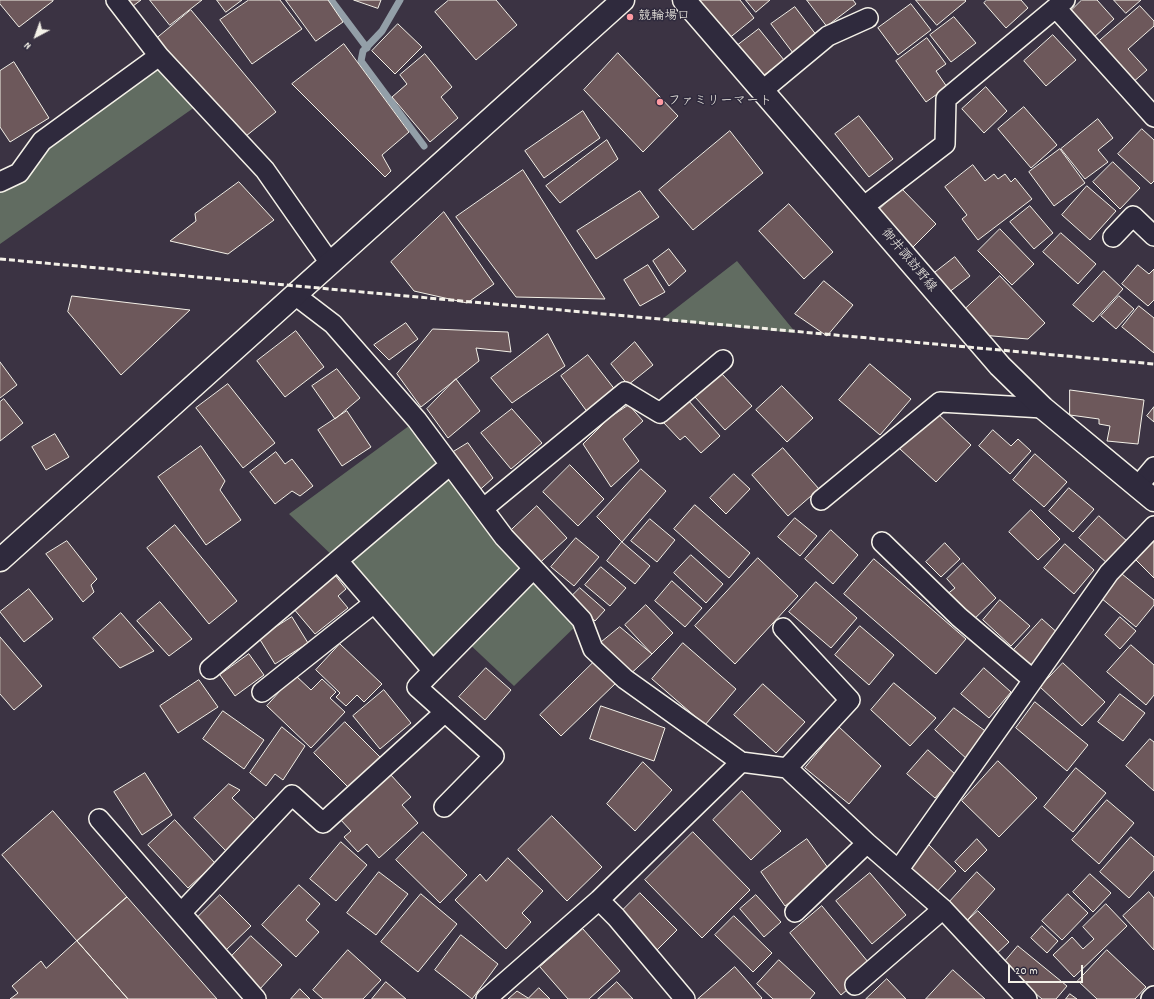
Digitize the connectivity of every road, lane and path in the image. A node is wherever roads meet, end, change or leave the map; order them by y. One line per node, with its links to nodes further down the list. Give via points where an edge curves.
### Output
1 (116, 0): 6 (street)
2 (623, 0): 13 (street)
3 (684, 0): 7 (street, 御井諏訪野線)
4 (1060, 4): 8 (street); 10 (street, via 946,99 945,144)
5 (868, 18): 7 (street, via 828,36)
6 (159, 56): 9 (street, via 42,141 19,172); 13 (street, via 265,170)
7 (763, 90): 10 (street, 御井諏訪野線)
8 (1154, 117)
9 (0, 182)
10 (863, 207): 16 (street, 御井諏訪野線, via 1000,366)
11 (1154, 236): 12 (street, via 1133,216)
12 (1113, 237)
13 (330, 263): 14 (street)
14 (295, 295): 17 (street, via 333,324 417,420); 24 (street)
15 (723, 360): 21 (street, via 660,413 625,392)
16 (1043, 408): 19 (street, 御井諏訪野線); 20 (street, via 940,402)
17 (450, 465): 21 (street); 25 (street)
18 (1154, 467): 19 (street)
19 (1146, 493)
20 (820, 500)
21 (484, 508): 26 (street, via 504,537)
22 (1154, 526): 31 (street, via 1109,573)
23 (882, 542): 31 (street, via 959,617)
24 (0, 560)
25 (338, 561): 27 (street); 29 (street)
26 (533, 569): 30 (street); 34 (street, via 582,620 593,649 625,680)
27 (374, 604): 30 (street); 32 (street)
28 (783, 628): 35 (street, via 850,700)
29 (210, 669)
30 (433, 671): 33 (street, via 417,687)
31 (1032, 679): 39 (street)
32 (262, 692)
33 (445, 712): 36 (street, via 494,756); 43 (street, via 323,823 292,795)
34 (741, 762): 35 (street); 40 (street)
35 (787, 768): 38 (street)
36 (444, 808)
37 (99, 819): 43 (street)
38 (867, 843): 39 (street); 42 (street)
39 (899, 869): 41 (street)
40 (599, 900): 47 (street); 48 (street)
41 (943, 909): 44 (street); 49 (street)
42 (795, 912)
43 (180, 913): 46 (street)
44 (855, 985)
45 (1154, 996): 50 (street)
46 (256, 999)
47 (486, 999)
48 (685, 999)
49 (1027, 999)
50 (1151, 999)

